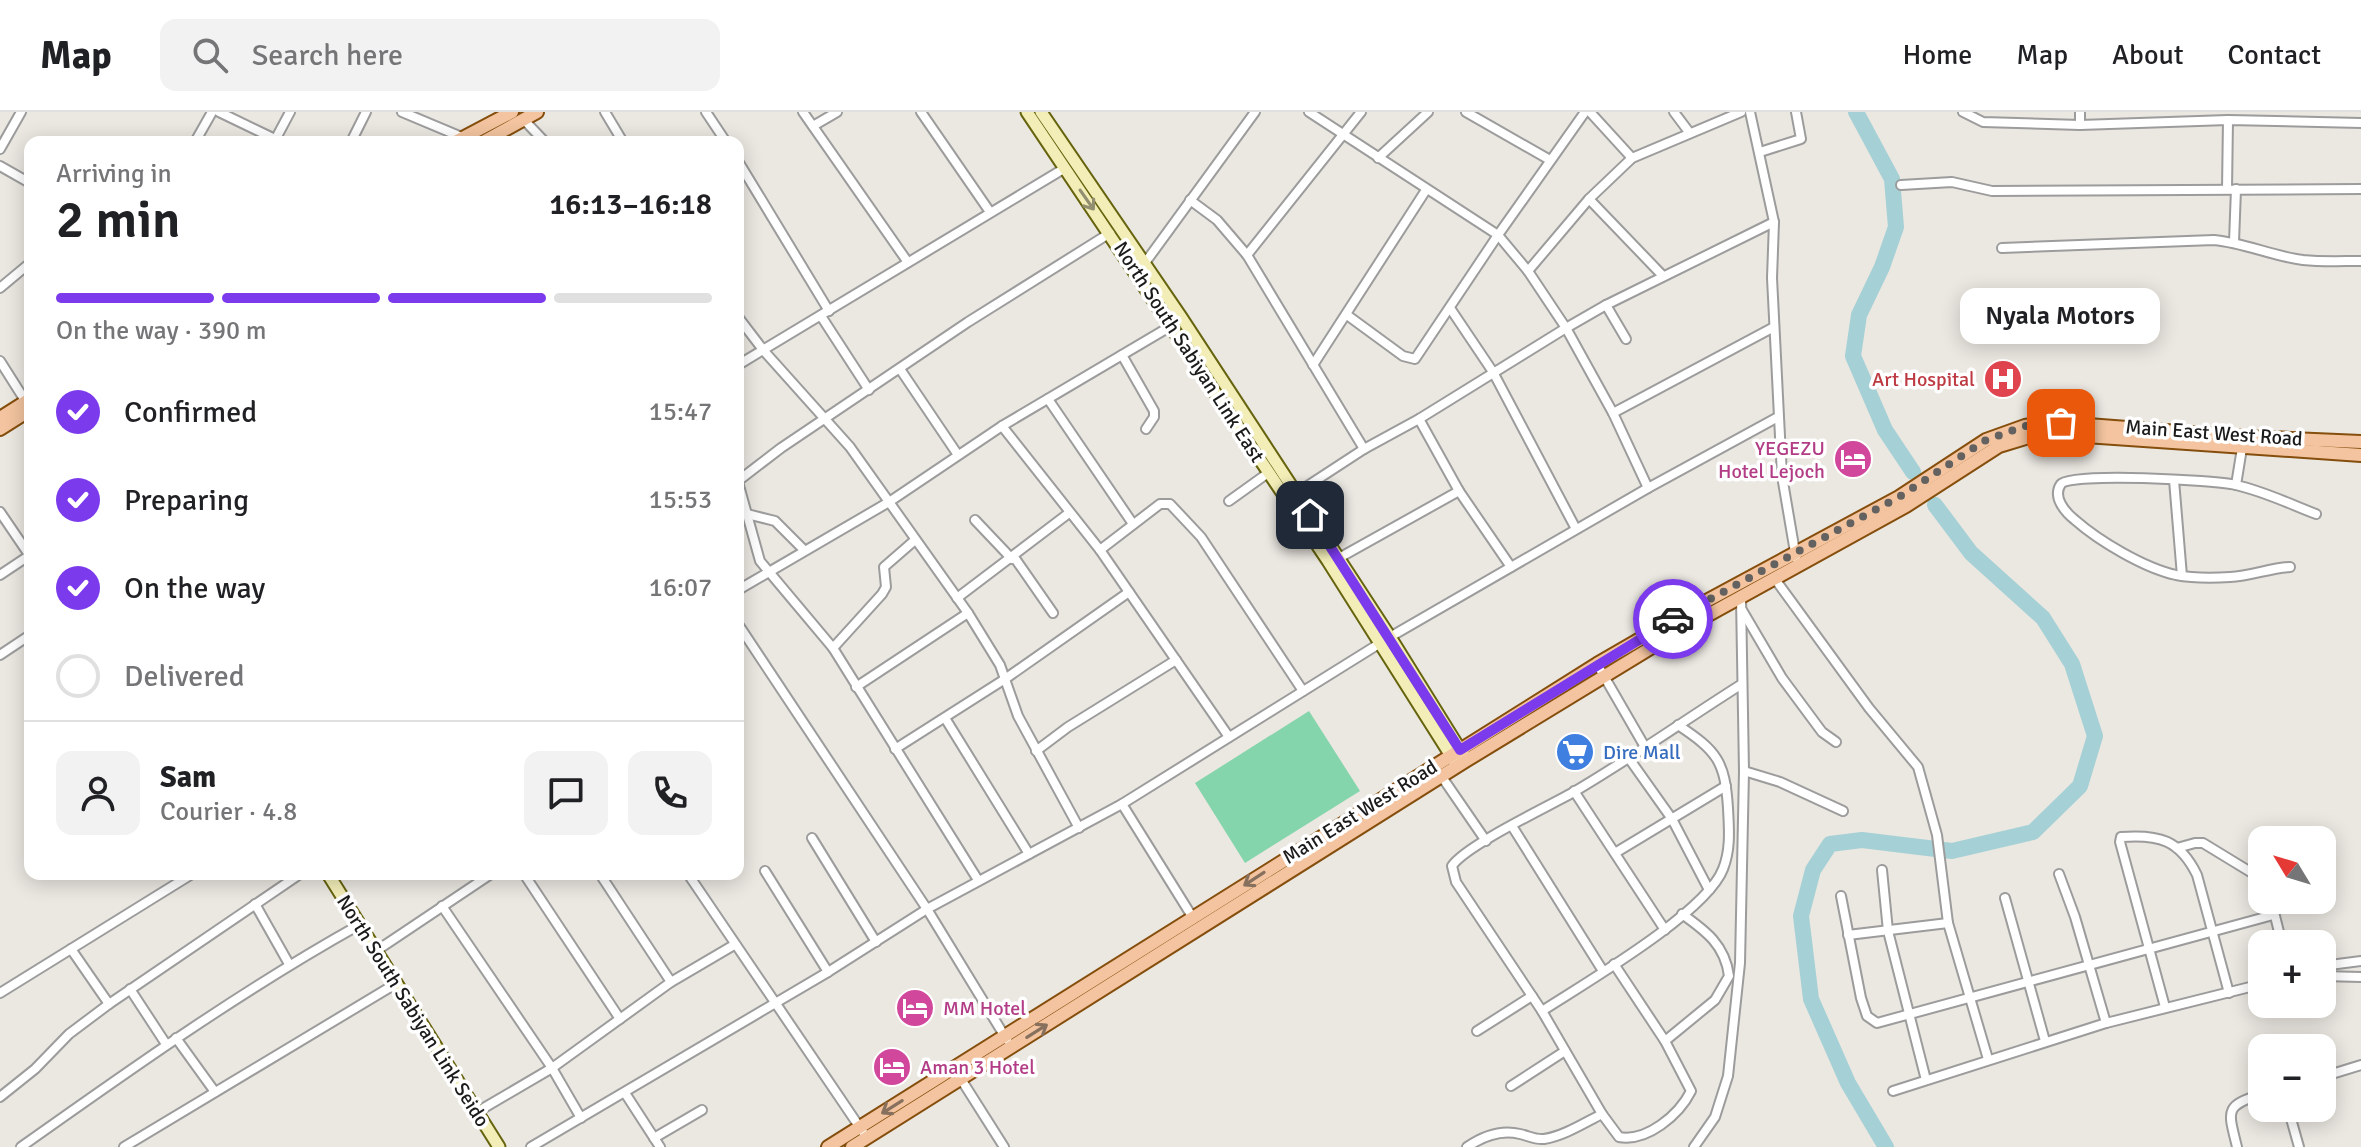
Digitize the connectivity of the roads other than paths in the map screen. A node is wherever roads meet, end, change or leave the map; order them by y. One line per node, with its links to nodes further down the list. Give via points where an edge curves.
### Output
1 (21, 112): 46 (street)
2 (212, 112): 36 (street)
3 (219, 112): 37 (street)
4 (290, 112): 38 (street)
5 (366, 112): 39 (street)
6 (402, 112): 40 (street)
7 (512, 112): 41 (main road)
8 (537, 112): 28 (main road)
9 (605, 112): 44 (street)
10 (706, 112): 45 (street)
11 (803, 112): 32 (street)
12 (837, 112): 32 (street)
13 (921, 112): 61 (street)
14 (1027, 112): 34 (main road, North South Sabiyan Link East)
15 (1041, 112): 34 (main road, North South Sabiyan Link East)
16 (1255, 112): 60 (street)
17 (1309, 112): 35 (street)
18 (1361, 112): 35 (street)
19 (1428, 112): 48 (street)
20 (1466, 112): 50 (street)
21 (1587, 112): 49 (street); 50 (street)
22 (1674, 112): 33 (street)
23 (1741, 112): 33 (street)
24 (1750, 112): 47 (street)
25 (1796, 112): 47 (street, via 1801,139)
26 (1963, 112): 31 (street, via 1983,122)
27 (2080, 112): 31 (street)
28 (524, 120): 42 (main road); 43 (street)
29 (2228, 120): 30 (street); 31 (street); 56 (street)
30 (2361, 123)
31 (2080, 125)
32 (813, 126): 68 (street)
33 (1689, 132): 49 (street)
34 (1049, 134): 52 (main road, North South Sabiyan Link East); 71 (main road, North South Sabiyan Link East)
35 (1344, 135): 48 (street); 67 (street)
36 (198, 136)
37 (266, 136)
38 (276, 136)
39 (354, 136)
40 (452, 136)
41 (467, 136)
42 (494, 136)
43 (539, 136)
44 (619, 136)
45 (722, 136)
46 (0, 149)
47 (1760, 152): 62 (street)
48 (1378, 158): 58 (street)
49 (1632, 158): 59 (street)
50 (1550, 160): 64 (street)
51 (0, 166): 54 (street)
52 (1065, 168): 61 (street); 63 (main road, North South Sabiyan Link East, one-way to 63)
53 (744, 171): 77 (street)
54 (24, 180)
55 (1901, 185): 56 (street, via 1952,182 1992,191)
56 (2231, 189): 57 (street); 65 (street)
57 (2361, 189)
58 (1426, 190): 64 (street); 78 (street)
59 (1589, 199): 72 (street); 73 (street)
60 (1190, 200): 67 (street, via 1217,220); 71 (street)
61 (990, 212): 68 (street)
62 (1774, 222): 73 (street); 81 (street)
63 (1110, 233): 71 (main road, North South Sabiyan Link East); 89 (street)
64 (1498, 235): 72 (street); 76 (street)
65 (2234, 242): 66 (street); 69 (street, via 2302,260)
66 (2002, 248)
67 (1247, 255): 88 (street)
68 (907, 261): 77 (street)
69 (2361, 261)
70 (24, 268): 74 (street)
71 (1140, 269): 80 (main road, North South Sabiyan Link East); 116 (main road, North South Sabiyan Link East, via 1181,317)
72 (1528, 271): 82 (street)
73 (1663, 276): 75 (street)
74 (0, 288)
75 (1606, 305): 82 (street); 83 (street)
76 (1450, 308): 78 (street, via 1415,359 1403,356); 90 (street)
77 (825, 313): 84 (street); 91 (street)
78 (1347, 315): 88 (street)
79 (744, 325): 84 (street)
80 (1171, 326): 85 (street); 110 (main road, North South Sabiyan Link East)
81 (1774, 327): 96 (street); 97 (street)
82 (1566, 328): 90 (street); 96 (street)
83 (1626, 339)
84 (764, 351): 87 (street); 100 (street)
85 (1122, 355): 93 (street); 103 (street, via 1154,411)
86 (0, 361): 92 (street)
87 (744, 362)
88 (1313, 365): 107 (street)
89 (900, 369): 91 (street); 108 (street)
90 (1493, 372): 99 (street); 126 (street)
91 (869, 390): 100 (street)
92 (24, 399)
93 (1048, 399): 101 (street); 125 (street)
94 (24, 409): 98 (main road)
95 (24, 411): 102 (main road)
96 (1613, 413): 114 (street)
97 (1778, 417): 114 (street); 134 (street)
98 (0, 418)
99 (1419, 419): 107 (street); 115 (street)
100 (826, 420): 111 (street); 119 (street)
101 (1002, 426): 108 (street); 121 (street)
102 (0, 429)
103 (1146, 429)
104 (2243, 441): 106 (main road, Main East West Road); 113 (street); 134 (main road, Main East West Road, via 2025,426 2001,433 1902,501)
105 (2361, 442): 106 (main road, Main East West Road)
106 (2306, 445): 109 (main road, Main East West Road)
107 (1364, 449): 116 (street)
108 (958, 455): 119 (street)
109 (2361, 455)
110 (1268, 473): 116 (main road, North South Sabiyan Link East); 118 (street)
111 (744, 476)
112 (2174, 480): 113 (street); 139 (street); 139 (street, via 2066,480 2058,493 2065,512 2110,547)
113 (2236, 485): 123 (street)
114 (1648, 488): 126 (street)
115 (1459, 491): 132 (street); 135 (street)
116 (1291, 497): 132 (main road, North South Sabiyan Link East); 149 (main road, North South Sabiyan Link East)
117 (744, 499): 122 (street)
118 (1229, 501)
119 (889, 502): 127 (street); 129 (street)
120 (0, 512): 128 (street)
121 (1069, 513): 130 (street); 131 (street)
122 (747, 514): 129 (street, via 775,521); 137 (street)
123 (2316, 514)
124 (975, 520): 131 (street)
125 (1133, 524): 130 (street); 158 (street, via 1164,502 1176,510 1201,537)
126 (1576, 529): 135 (street)
127 (915, 540): 143 (street); 150 (street, via 884,567 882,594)
128 (24, 546)
129 (804, 550): 137 (street)
130 (1100, 550): 142 (street)
131 (1013, 558): 143 (street); 146 (street)
132 (1339, 558): 149 (main road, North South Sabiyan Link East)
133 (24, 559): 138 (street)
134 (1796, 560): 140 (main road, Main East West Road); 153 (main road, Main East West Road, via 1699,605)
135 (1511, 567): 149 (street)
136 (2290, 567): 139 (street, via 2232,577)
137 (768, 573): 141 (street); 150 (street)
138 (0, 575)
139 (2182, 576)
140 (1775, 579): 144 (main road, Main East West Road); 205 (street, via 1922,775 1937,835)
141 (744, 587)
142 (1129, 592): 152 (street); 155 (street)
143 (957, 598): 145 (street)
144 (1741, 604): 154 (main road, Main East West Road, via 1672,635); 156 (street); 162 (street, via 1782,678 1822,732)
145 (968, 613): 155 (street); 157 (street)
146 (1053, 613)
147 (744, 633): 201 (street)
148 (24, 639): 151 (street)
149 (1385, 640): 158 (street); 167 (main road, North South Sabiyan Link East)
150 (833, 648): 157 (street)
151 (0, 655)
152 (1176, 660): 161 (street); 165 (street)
153 (1597, 664): 154 (street); 167 (main road, Main East West Road)
154 (1604, 676): 163 (street); 167 (main road, Main East West Road)
155 (1005, 679): 159 (street); 165 (street)
156 (1742, 684): 160 (street); 168 (street)
157 (856, 687): 164 (street)
158 (1303, 691): 161 (street)
159 (945, 718): 164 (street); 182 (street)
160 (1678, 725): 163 (street); 170 (street, via 1716,756)
161 (1229, 737): 173 (street)
162 (1836, 742)
163 (1645, 747): 166 (street)
164 (895, 749): 194 (street)
165 (1036, 751): 177 (street)
166 (1628, 757): 171 (street); 175 (street)
167 (1459, 758): 169 (main road, Main East West Road); 172 (main road, Main East West Road)
168 (1744, 771): 174 (street); 278 (street, via 1740,963 1728,1076 1715,1117)
169 (1442, 777): 172 (main road, Main East West Road); 179 (street)
170 (1726, 786): 175 (street); 195 (street, via 1727,857)
171 (1574, 791): 176 (street); 181 (street)
172 (1406, 793): 198 (main road, Main East West Road)
173 (1122, 804): 177 (street); 204 (street)
174 (1843, 811)
175 (1672, 819): 181 (street); 195 (street)
176 (1512, 826): 179 (street); 223 (street)
177 (1079, 828): 182 (street)
178 (812, 838): 213 (street)
179 (1486, 841): 234 (street, via 1456,860 1453,875)
180 (2177, 848): 184 (street, via 2203,843); 210 (street, via 2197,875); 215 (street, via 2148,836 2120,839)
181 (1615, 853): 207 (street)
182 (1029, 854): 194 (street)
183 (1882, 870): 209 (street)
184 (2248, 870)
185 (765, 871): 224 (street)
186 (2059, 874): 222 (street)
187 (182, 880): 216 (street)
188 (291, 880): 199 (street)
189 (332, 880): 206 (main road, North South Sabiyan Link Seido)
190 (482, 880): 200 (street)
191 (528, 880): 241 (street)
192 (604, 880): 227 (street)
193 (692, 880): 214 (street)
194 (978, 880): 201 (street)
195 (1709, 890): 202 (street)
196 (1841, 896): 212 (street)
197 (2005, 898): 228 (street)
198 (1234, 900): 204 (main road, Main East West Road); 211 (main road, Main East West Road)
199 (255, 904): 219 (street); 231 (street)
200 (442, 906): 217 (street); 252 (street)
201 (927, 909): 213 (street); 247 (street)
202 (1682, 914): 207 (street); 245 (street, via 1713,937 1729,976 1715,1000)
203 (2273, 915): 208 (street); 210 (street)
204 (1193, 918): 211 (main road, Main East West Road)
205 (1948, 923): 209 (street); 235 (street)
206 (359, 925): 217 (main road, North South Sabiyan Link Seido); 219 (street)
207 (1665, 930): 220 (street)
208 (2278, 930)
209 (1888, 931): 212 (street); 240 (street)
210 (2213, 931): 215 (street); 233 (street)
211 (1182, 932): 247 (main road, Main East West Road)
212 (1848, 935): 240 (street, via 1867,1016 1877,1023)
213 (876, 942): 224 (street)
214 (734, 945): 227 (street); 236 (street)
215 (2148, 948): 222 (street); 238 (street)
216 (71, 949): 232 (street); 237 (street)
217 (376, 951): 229 (main road, North South Sabiyan Link Seido)
218 (2361, 961): 221 (street)
219 (289, 964): 244 (street)
220 (1614, 964): 223 (street); 245 (street)
221 (2336, 964)
222 (2089, 965): 228 (street); 242 (street)
223 (1603, 971): 239 (street)
224 (828, 972): 236 (street)
225 (2336, 976): 226 (street)
226 (2361, 977)
227 (671, 982): 241 (street)
228 (2029, 982): 235 (street); 246 (street)
229 (397, 983): 258 (street); 263 (main road, North South Sabiyan Link Seido)
230 (2248, 988): 233 (street)
231 (130, 989): 237 (street); 248 (street)
232 (0, 993)
233 (2229, 993): 238 (street)
234 (1532, 996): 239 (street); 243 (street)
235 (1968, 997): 240 (street); 250 (street)
236 (777, 1003): 259 (street); 267 (street)
237 (109, 1004): 260 (street)
238 (2165, 1007): 242 (street)
239 (1542, 1011): 249 (street)
240 (1907, 1014): 255 (street)
241 (620, 1019): 252 (street)
242 (2106, 1023): 246 (street)
243 (1477, 1031)
244 (176, 1038): 248 (street); 258 (street)
245 (1665, 1041): 264 (street, via 1691,1091 1687,1098 1660,1125 1630,1139 1619,1137)
246 (2045, 1041): 250 (street)
247 (1008, 1042): 254 (main road, Main East West Road)
248 (166, 1044): 269 (street)
249 (1565, 1051): 256 (street); 264 (street)
250 (1988, 1059): 255 (street)
251 (2361, 1065): 253 (street)
252 (552, 1068): 263 (street); 265 (street)
253 (2336, 1073)
254 (958, 1074): 267 (main road, Main East West Road); 276 (street)
255 (1926, 1080): 257 (street)
256 (1511, 1086)
257 (1893, 1091)
258 (215, 1092): 270 (street)
259 (625, 1093): 265 (street); 268 (street)
260 (0, 1097)
261 (2248, 1098): 279 (street, via 2232,1109)
262 (702, 1110): 268 (street)
263 (477, 1112): 271 (main road, North South Sabiyan Link Seido)
264 (1602, 1114): 277 (street, via 1548,1138 1496,1133)
265 (581, 1118): 272 (street)
266 (2292, 1122): 280 (street)
267 (864, 1132): 274 (main road, Main East West Road); 275 (main road, Main East West Road)
268 (654, 1138): 273 (street)
269 (21, 1147)
270 (124, 1147)
271 (499, 1147)
272 (531, 1147)
273 (660, 1147)
274 (828, 1147)
275 (852, 1147)
276 (1004, 1147)
277 (1467, 1147)
278 (1694, 1147)
279 (2237, 1147)
280 (2299, 1147)

